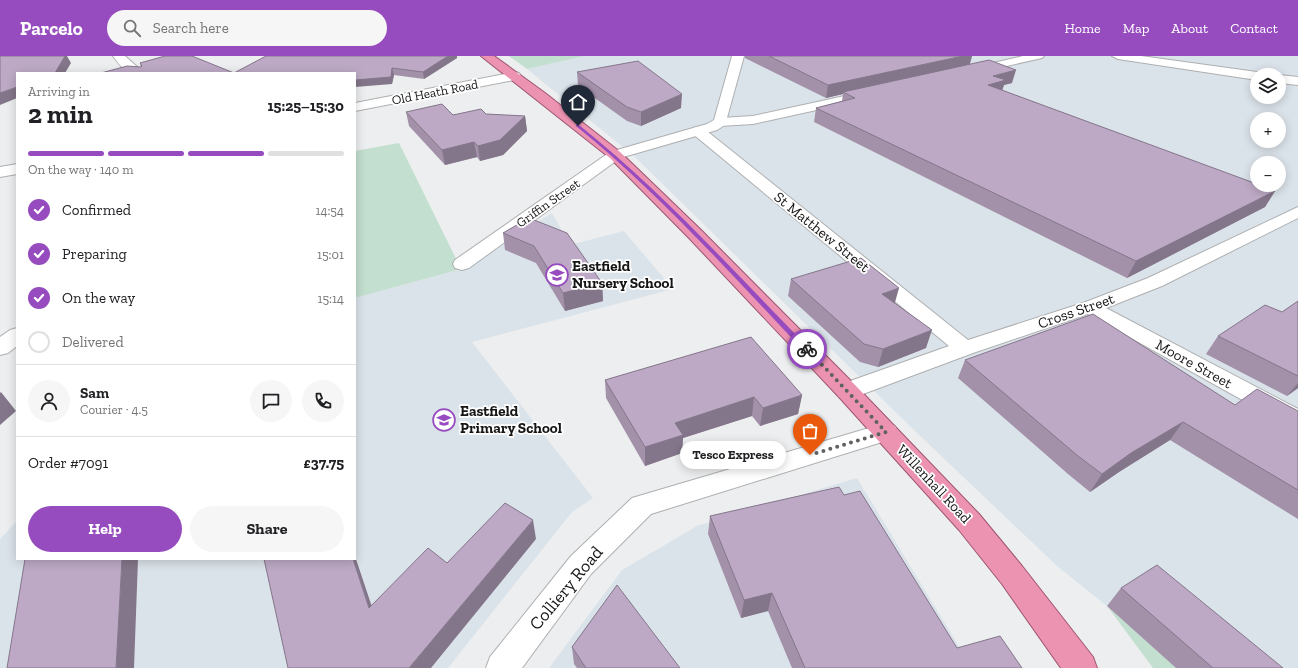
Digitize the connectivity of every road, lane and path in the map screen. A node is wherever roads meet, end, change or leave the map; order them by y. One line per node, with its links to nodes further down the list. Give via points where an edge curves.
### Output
1 (119, 56): 6 (street)
2 (487, 56): 9 (highway, Willenhall Road)
3 (738, 56): 16 (street)
4 (1038, 56): 7 (street)
5 (1118, 56): 8 (street)
6 (137, 72)
7 (962, 74)
8 (1250, 75)
9 (515, 76): 14 (street, Old Heath Road); 18 (highway, Willenhall Road)
10 (1286, 80): 11 (street)
11 (1298, 81)
12 (885, 91): 16 (street, via 753,120)
13 (356, 97): 14 (street)
14 (399, 99): 15 (street, Old Heath Road)
15 (356, 107)
16 (720, 122): 17 (street, Griffin Street)
17 (698, 131): 18 (street, Griffin Street); 26 (street, St Matthew Street)
18 (615, 155): 22 (street, Griffin Street); 27 (highway, Willenhall Road)
19 (16, 169): 20 (street)
20 (0, 172)
21 (1298, 212): 23 (street, Cross Street, via 1155,282)
22 (462, 264)
23 (1090, 307): 26 (street, Cross Street); 28 (street, Moore Street)
24 (16, 336): 25 (street)
25 (0, 348)
26 (965, 348): 27 (street, Cross Street)
27 (847, 391): 29 (highway, Willenhall Road)
28 (1298, 420)
29 (886, 432): 30 (street, Colliery Road, via 642,506 581,565); 31 (highway, Willenhall Road, via 974,528)
30 (502, 668)
31 (1081, 668)

